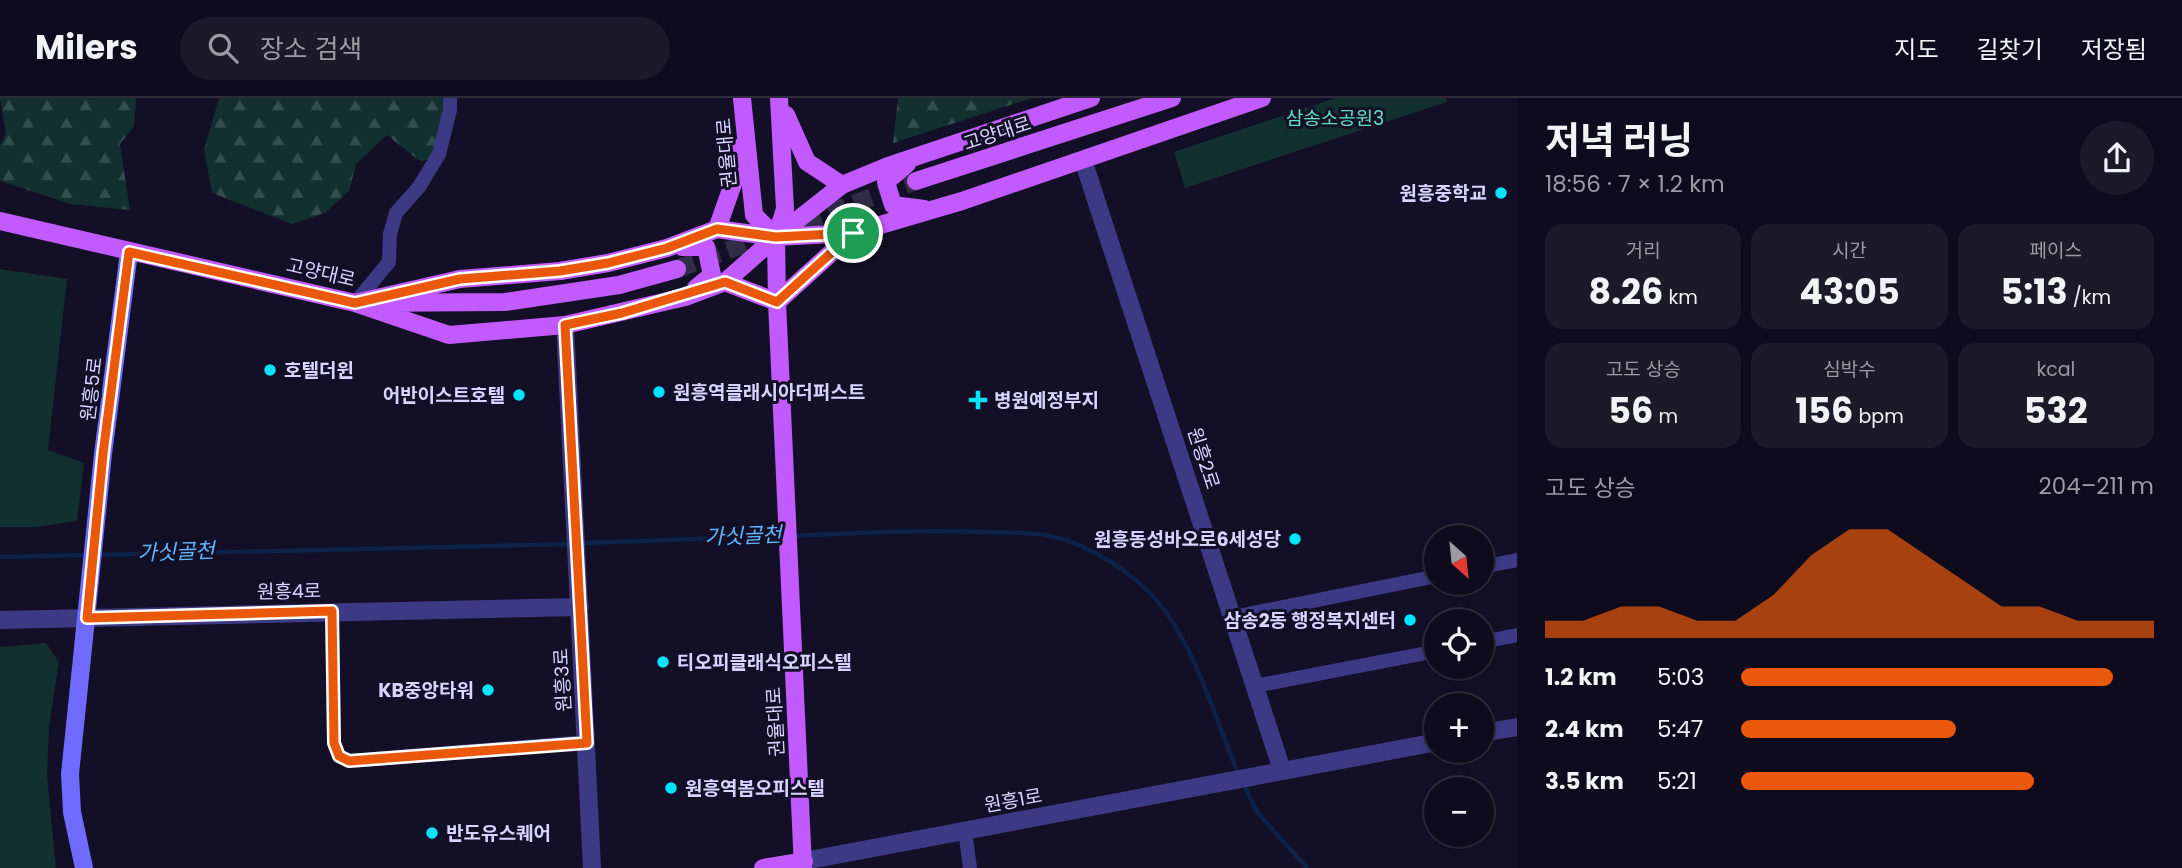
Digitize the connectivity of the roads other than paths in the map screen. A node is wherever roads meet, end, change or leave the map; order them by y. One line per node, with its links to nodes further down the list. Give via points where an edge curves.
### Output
1 (450, 98): 22 (street, via 439,153 419,187 396,213 389,262)
2 (779, 98): 10 (main road, via 807,162); 15 (main road, via 785,209)
3 (1091, 98): 7 (main road)
4 (1172, 98): 9 (main road, 고양대로)
5 (1262, 98): 8 (main road)
6 (742, 100): 13 (main road, via 735,178); 15 (main road, 권율대로, via 754,215)
7 (915, 157): 10 (main road); 11 (main road, via 886,182 893,205)
8 (1083, 160): 11 (main road); 29 (street, 원흥2로)
9 (916, 181)
10 (842, 185): 15 (main road)
11 (932, 210): 14 (main road)
12 (0, 222): 17 (main road, 고양대로)
13 (717, 229): 15 (main road); 16 (main road)
14 (853, 233): 15 (main road); 21 (main road)
15 (776, 237): 19 (main road); 21 (main road)
16 (667, 248): 20 (main road, via 706,247 712,275); 22 (main road, via 560,271 460,279)
17 (129, 252): 22 (main road, 고양대로); 30 (main road, 원흥5로)
18 (677, 269): 22 (main road, 고양대로, via 619,285 505,302)
19 (725, 282): 20 (main road); 21 (main road)
20 (685, 297): 23 (main road)
21 (777, 302): 42 (main road, 권율대로)
22 (355, 303): 23 (main road, via 449,335)
23 (565, 325): 27 (street, 원흥3로)
24 (1517, 560): 25 (street)
25 (1494, 565)
26 (1424, 579): 29 (street)
27 (580, 607): 28 (street, 원흥4로); 38 (street, 원흥3로)
28 (332, 611): 30 (street, 원흥4로); 38 (street, via 334,743 339,756 349,761)
29 (1233, 617): 35 (street, 원흥2로)
30 (87, 618): 31 (street, 원흥4로); 43 (main road, via 70,774 72,812)
31 (0, 620)
32 (1517, 635): 33 (street)
33 (1494, 640)
34 (1424, 654): 35 (street)
35 (1255, 686): 40 (street, 원흥2로)
36 (1517, 727): 37 (street)
37 (1494, 731)
38 (587, 743): 44 (street, 원흥3로)
39 (1424, 744): 40 (street)
40 (1282, 770): 41 (street, 원흥1로)
41 (965, 830): 42 (street, 원흥1로); 46 (street)
42 (804, 864): 45 (main road)
43 (84, 868)
44 (592, 868)
45 (763, 868)
46 (970, 868)

